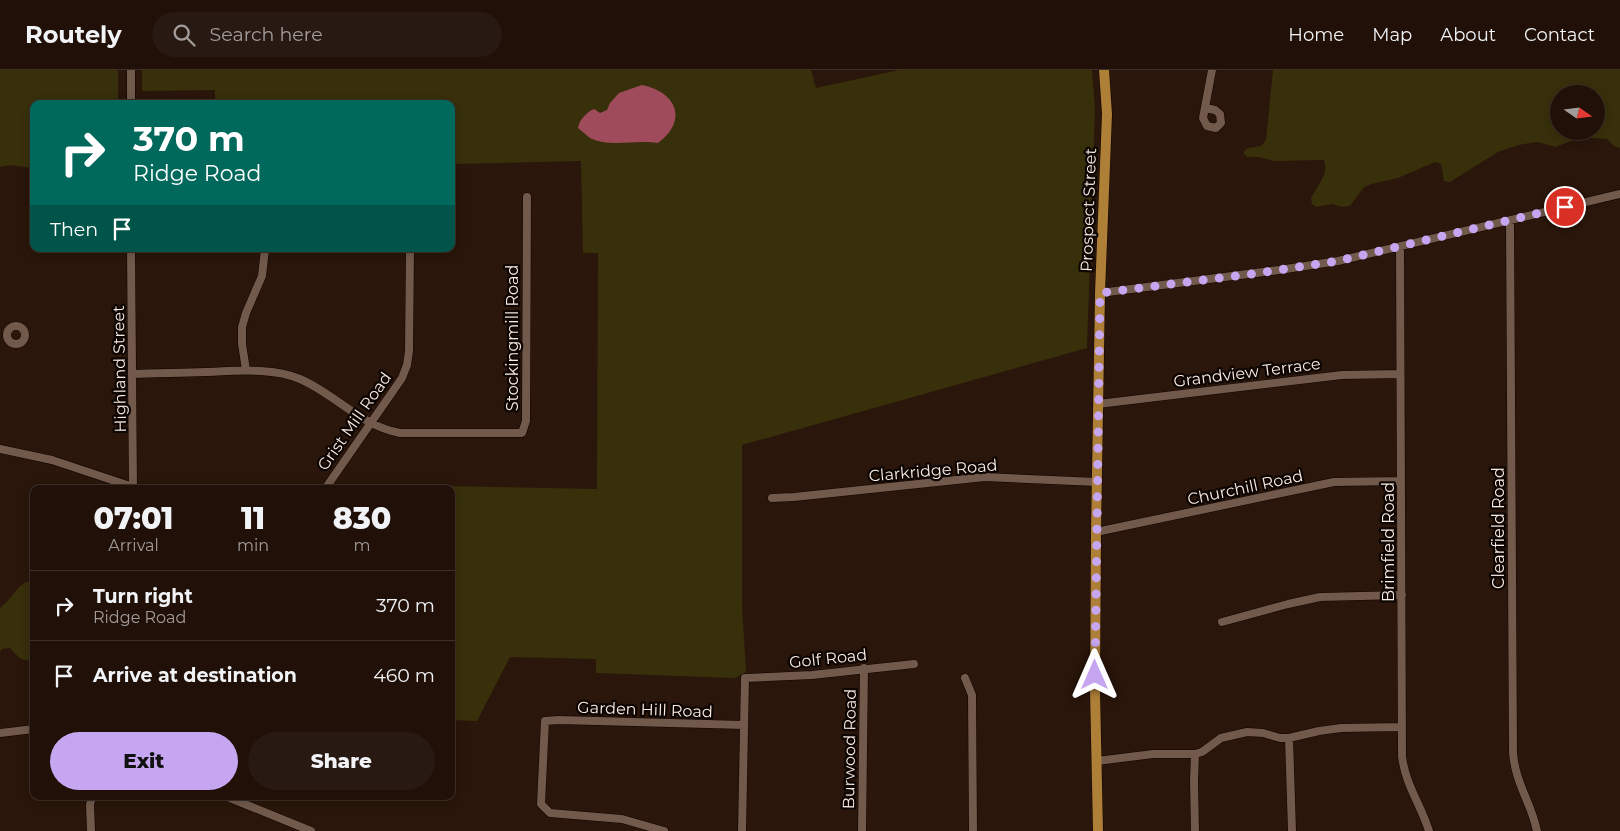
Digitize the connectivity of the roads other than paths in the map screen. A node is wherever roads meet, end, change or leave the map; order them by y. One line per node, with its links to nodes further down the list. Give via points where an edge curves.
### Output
1 (131, 70): 4 (street)
2 (1104, 70): 13 (main road, Prospect Street, via 1107,114)
3 (1212, 70): 5 (street)
4 (131, 100)
5 (1206, 108)
6 (1620, 194): 8 (street)
7 (527, 197): 18 (street, Stockingmill Road, via 526,421 522,433 400,433)
8 (1510, 221): 9 (street); 51 (street, Clearfield Road, via 1513,752 1515,773)
9 (1400, 247): 13 (street, via 1306,266); 16 (street, Brimfield Road)
10 (131, 252): 15 (street, Highland Street)
11 (265, 252): 14 (street, via 262,276 242,327)
12 (410, 252): 18 (street, Grist Mill Road, via 407,365 402,378)
13 (1100, 293): 17 (main road, Prospect Street)
14 (246, 370): 15 (street, Stockingmill Road); 18 (street, Stockingmill Road, via 299,378)
15 (133, 374): 23 (street, Highland Street)
16 (1400, 374): 17 (street, Grandview Terrace, via 1332,376); 20 (street, Brimfield Road)
17 (1098, 404): 21 (main road, Prospect Street)
18 (369, 422): 24 (street, Grist Mill Road)
19 (0, 449): 22 (street, via 52,460)
20 (1401, 481): 26 (street, Churchill Road, via 1334,482); 27 (street, Brimfield Road)
21 (1097, 482): 25 (street, Clarkridge Road, via 985,476); 26 (main road, Prospect Street)
22 (125, 485)
23 (134, 485)
24 (328, 485)
25 (772, 498)
26 (1096, 532): 38 (main road, Prospect Street)
27 (1402, 595): 28 (street, via 1320,597); 33 (street, Brimfield Road)
28 (1222, 622)
29 (914, 664): 30 (street, Golf Road)
30 (864, 668): 32 (street, Golf Road, via 812,675 744,678); 45 (street, Burwood Road)
31 (965, 678): 46 (street, via 972,695)
32 (744, 725): 43 (street, Garden Hill Road, via 545,721 541,804 550,813 622,819); 44 (street)
33 (1402, 727): 36 (street, via 1341,728); 50 (street, Brimfield Road, via 1405,775)
34 (30, 729): 35 (street)
35 (0, 733)
36 (1289, 738): 37 (street, via 1255,731 1239,732 1221,738); 49 (street)
37 (1195, 754): 38 (street, via 1153,754); 48 (street)
38 (1097, 761): 47 (main road, Prospect Street)
39 (91, 800): 41 (street)
40 (235, 800): 42 (street)
41 (91, 831)
42 (311, 831)
43 (664, 831)
44 (742, 831)
45 (862, 831)
46 (973, 831)
47 (1098, 831)
48 (1195, 831)
49 (1292, 831)
50 (1429, 831)
51 (1537, 831)

